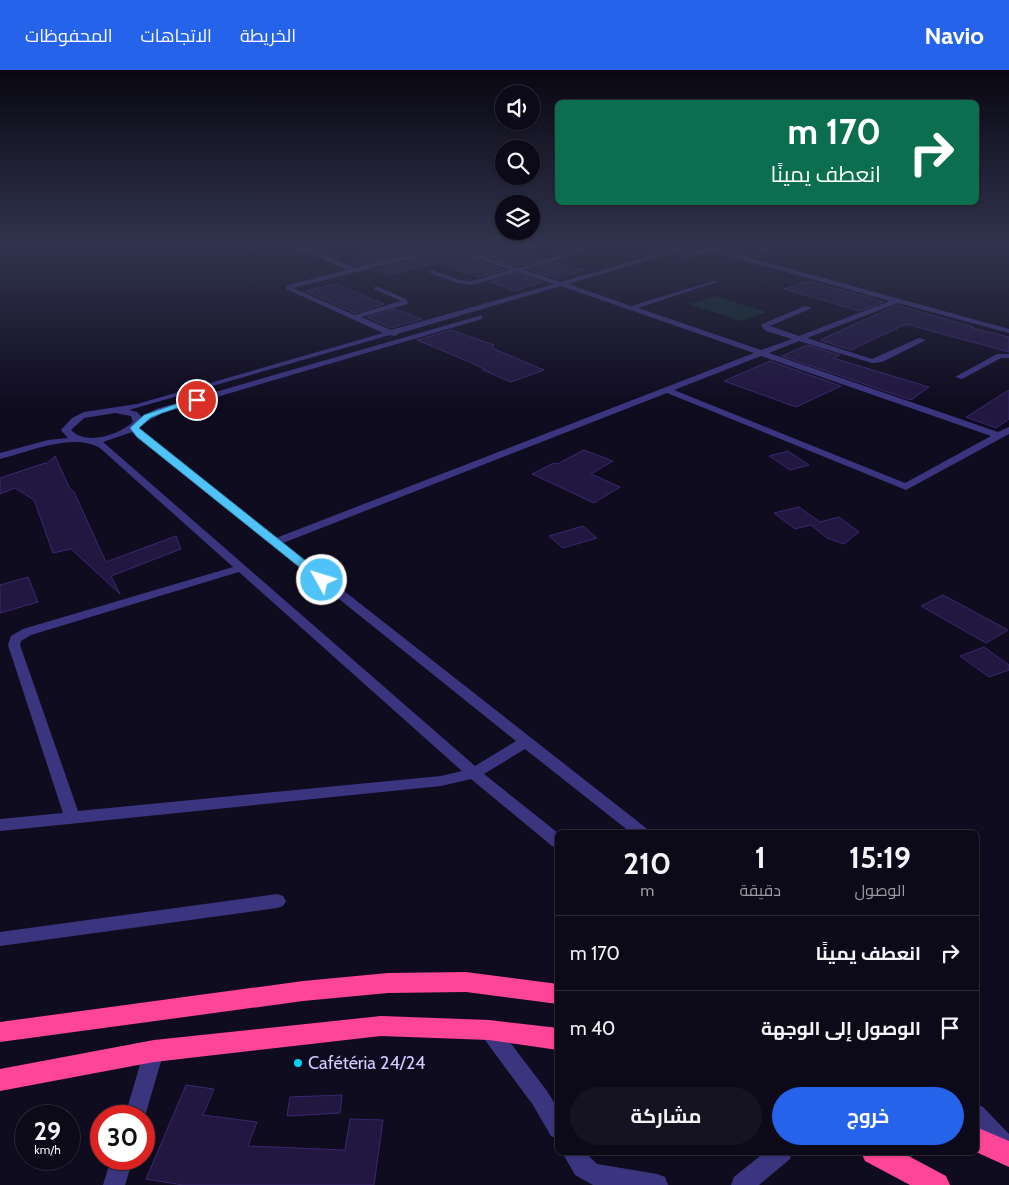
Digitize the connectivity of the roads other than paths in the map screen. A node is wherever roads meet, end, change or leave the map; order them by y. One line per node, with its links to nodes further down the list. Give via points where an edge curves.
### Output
1 (311, 298): 11 (street)
2 (399, 298): 11 (street, via 405,302)
3 (512, 298): 13 (street)
4 (540, 298): 14 (street)
5 (603, 298): 9 (street)
6 (662, 298): 9 (street)
7 (891, 298): 8 (street)
8 (898, 300): 12 (street); 15 (street)
9 (631, 308): 17 (street)
10 (808, 308): 15 (street, via 766,325 769,329)
11 (355, 317): 13 (street)
12 (1009, 331)
13 (391, 333): 14 (street); 21 (street)
14 (405, 338): 22 (street, via 159,411)
15 (799, 338): 16 (street, via 875,361); 17 (street)
16 (922, 340)
17 (761, 353): 20 (street); 25 (street)
18 (1009, 356): 19 (street, via 1000,356)
19 (959, 377)
20 (667, 390): 25 (street, via 906,487); 29 (street)
21 (115, 410): 22 (street, via 134,414 138,418); 23 (street, via 82,416)
22 (136, 425): 26 (street, via 117,436); 29 (street, via 140,435)
23 (66, 430): 26 (street, via 74,437); 27 (street)
24 (1009, 430): 25 (street)
25 (999, 436)
26 (88, 440): 27 (street); 30 (street, via 103,446)
27 (39, 445): 28 (street)
28 (0, 456)
29 (276, 542): 31 (street)
30 (242, 568): 32 (street); 33 (street, via 27,632 15,639 14,645)
31 (525, 742): 32 (street); 35 (street)
32 (474, 773): 33 (street, via 425,783); 36 (street)
33 (72, 817): 34 (street)
34 (0, 825)
35 (637, 830)
36 (555, 840)
37 (276, 901): 38 (street)
38 (0, 939)
39 (552, 989): 41 (highway, via 466,982 388,983 303,991)
40 (489, 1030): 42 (highway); 43 (highway, via 382,1026); 47 (street, via 540,1098)
41 (0, 1032)
42 (555, 1040)
43 (154, 1051): 44 (highway); 45 (street)
44 (0, 1080)
45 (137, 1105)
46 (979, 1117): 49 (street)
47 (555, 1124)
48 (979, 1140): 49 (highway)
49 (1009, 1152)
50 (574, 1155): 55 (street, via 583,1168 593,1174)
51 (778, 1155): 56 (street)
52 (880, 1155): 57 (highway)
53 (119, 1170): 54 (street)
54 (114, 1185)
55 (657, 1185)
56 (742, 1185)
57 (937, 1185)

